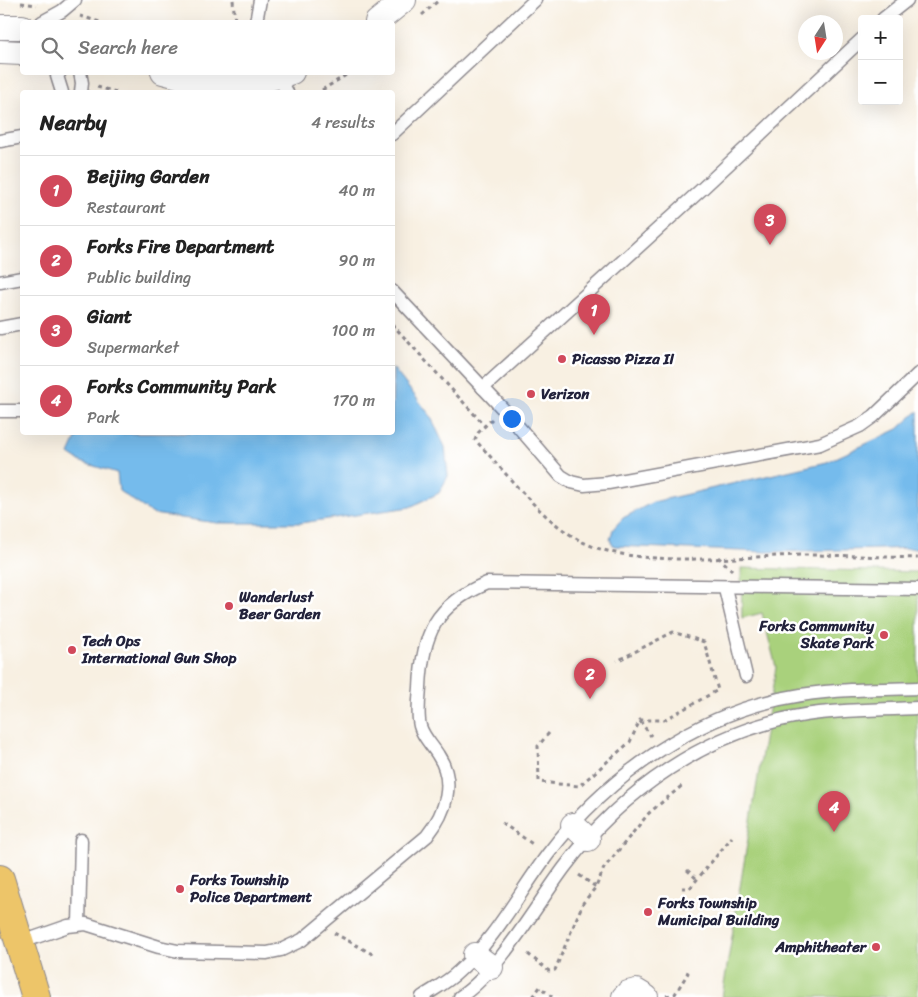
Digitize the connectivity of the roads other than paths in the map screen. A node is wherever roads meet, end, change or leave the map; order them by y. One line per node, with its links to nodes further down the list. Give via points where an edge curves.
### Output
1 (75, 0): 7 (lane)
2 (261, 0): 8 (lane); 9 (lane)
3 (404, 0): 10 (street)
4 (535, 0): 22 (lane)
5 (907, 0): 6 (lane)
6 (888, 15)
7 (46, 20)
8 (256, 20)
9 (265, 20)
10 (380, 20)
11 (0, 27): 12 (street)
12 (20, 27)
13 (858, 43): 32 (lane)
14 (0, 52): 15 (street)
15 (20, 53)
16 (58, 75): 21 (lane)
17 (81, 75): 20 (lane)
18 (185, 79): 19 (street, via 215,84)
19 (282, 81)
20 (85, 89)
21 (61, 90)
22 (395, 131)
23 (20, 137): 24 (lane)
24 (0, 141)
25 (20, 278): 26 (lane)
26 (0, 282)
27 (395, 294): 32 (lane)
28 (20, 324): 29 (lane)
29 (2, 328): 30 (lane)
30 (20, 332)
31 (918, 374): 32 (lane, via 874,416 820,444 591,486 571,482 561,476)
32 (483, 388)
33 (0, 411): 34 (lane)
34 (20, 411)
35 (725, 588): 36 (lane); 37 (lane); 43 (lane, via 499,581 476,587 454,602 428,634 421,663 420,727 439,756 448,779 442,814 428,836 292,946 282,950 236,953 171,950 99,926)
36 (918, 589)
37 (746, 676)
38 (918, 688): 40 (lane, via 800,695 722,718 649,758 605,793)
39 (918, 708): 40 (lane, via 804,715 730,736 660,775 619,808)
40 (580, 832): 45 (lane, via 565,866); 45 (lane, via 548,854)
41 (81, 840): 43 (lane)
42 (0, 879): 44 (main road)
43 (79, 924): 44 (lane)
44 (19, 943): 47 (main road)
45 (483, 961): 48 (lane); 49 (lane)
46 (656, 996): 50 (street, via 632,991)
47 (36, 997)
48 (422, 997)
49 (460, 997)
50 (624, 997)

